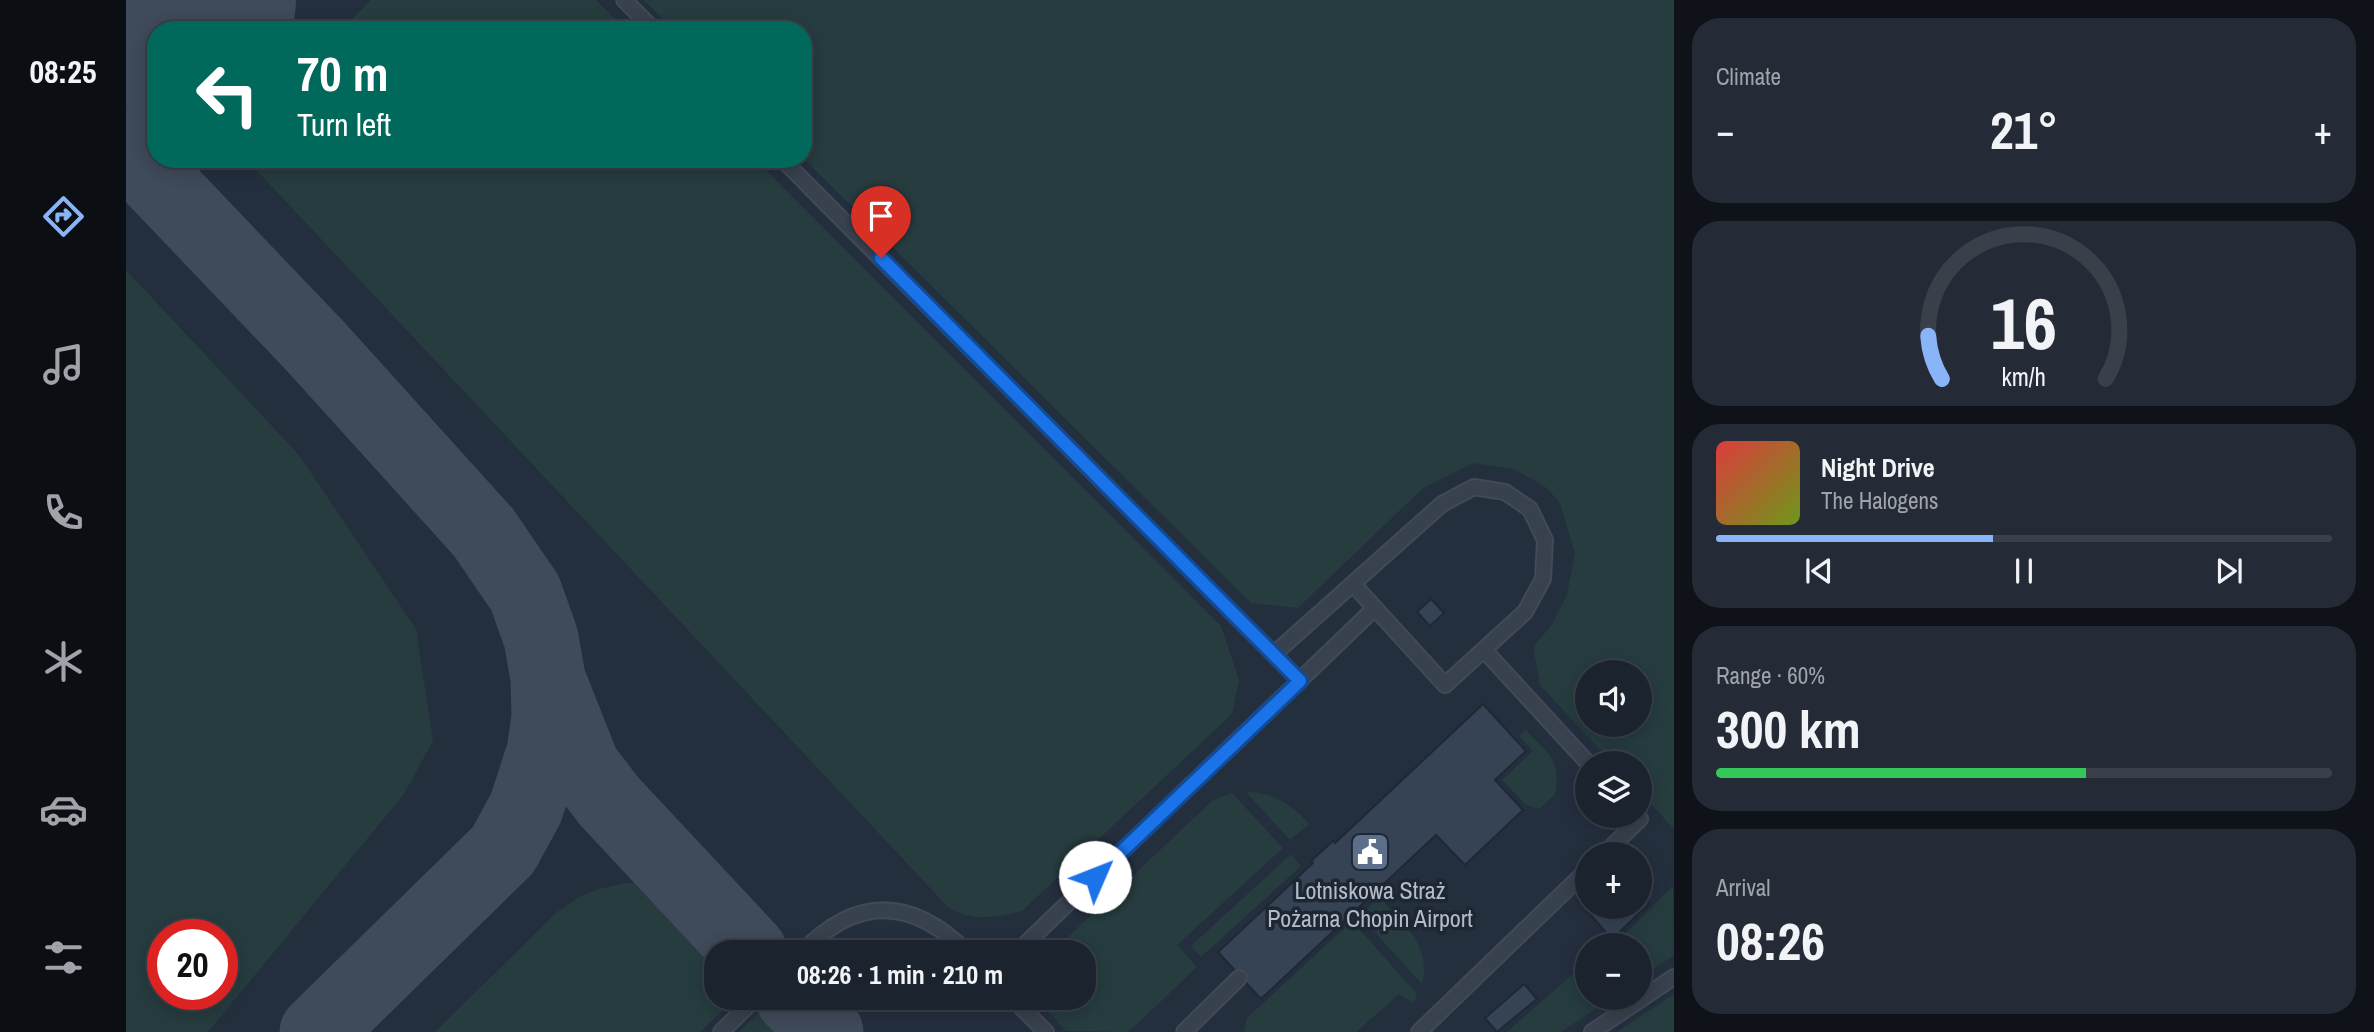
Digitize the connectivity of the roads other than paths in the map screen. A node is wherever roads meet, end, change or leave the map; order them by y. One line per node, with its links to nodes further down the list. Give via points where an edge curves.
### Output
1 (624, 0): 2 (lane)
2 (644, 21)
3 (791, 168): 7 (lane)
4 (1353, 584): 5 (lane); 6 (lane, via 1441,504 1474,487 1505,492 1530,509 1545,540 1543,579 1525,612); 7 (lane)
5 (1376, 608): 6 (lane, via 1445,685); 8 (lane)
6 (1484, 650): 9 (lane)
7 (1274, 654): 8 (lane)
8 (1300, 681): 15 (lane)
9 (1577, 751)
10 (1631, 828): 11 (lane)
11 (1616, 842)
12 (1575, 882): 23 (lane)
13 (814, 940): 14 (lane, via 848,917 873,909 922,918)
14 (955, 940)
15 (1030, 940)
16 (1674, 977): 24 (lane)
17 (1239, 978): 20 (lane)
18 (744, 1010): 21 (lane)
19 (1024, 1010): 22 (lane)
20 (1191, 1030)
21 (721, 1032)
22 (1045, 1032)
23 (1419, 1032)
24 (1592, 1032)

